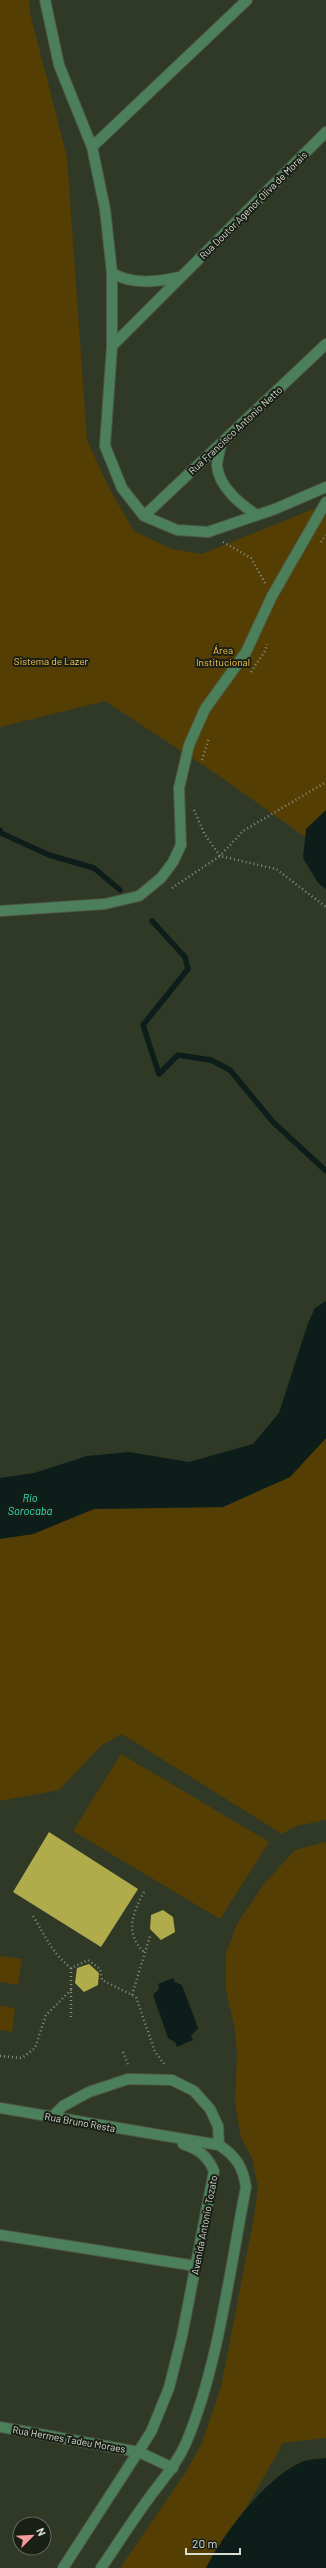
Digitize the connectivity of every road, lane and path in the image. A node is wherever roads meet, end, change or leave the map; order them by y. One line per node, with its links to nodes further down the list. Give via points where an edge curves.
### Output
1 (45, 0): 4 (street, via 59,66)
2 (247, 0): 4 (street)
3 (326, 132): 6 (street, Rua Doutor Agenor Oliva de Morais)
4 (92, 147): 5 (street, via 105,208)
5 (112, 273): 6 (street, via 138,281 160,281); 8 (street)
6 (180, 277): 8 (street, Rua Doutor Agenor Oliva de Morais)
7 (326, 344): 9 (street, Rua Francisco Antonio Netto)
8 (112, 346): 13 (street, via 105,446 122,488)
9 (220, 444): 12 (street, via 217,467 225,486 240,505); 13 (street, Rua Francisco Antonio Netto)
10 (326, 487): 12 (street)
11 (326, 502): 17 (street)
12 (257, 515): 14 (street)
13 (144, 516): 14 (street, via 177,530)
14 (208, 532): 17 (path, via 251,558)
15 (326, 535): 16 (path)
16 (317, 548)
17 (272, 596): 26 (street, via 246,652 205,709 189,744 179,788 181,845 174,862 161,878 139,896 105,904)
18 (268, 637): 19 (path, via 265,651)
19 (249, 674)
20 (211, 734): 21 (path)
21 (200, 763)
22 (326, 782): 23 (path, via 243,831 220,856 205,835)
23 (194, 808)
24 (321, 904): 25 (path)
25 (326, 907)
26 (0, 911)
27 (144, 1892): 30 (path, via 131,1916 132,1932 138,1947)
28 (33, 1916): 31 (path, via 52,1952)
29 (150, 1936): 30 (path)
30 (144, 1952): 33 (path)
31 (71, 1968): 32 (path); 33 (path, via 88,1960 100,1969 102,1980)
32 (72, 1988): 34 (path); 36 (path, via 46,2014 35,2048 22,2058)
33 (132, 1995): 39 (path, via 136,1997 155,2052)
34 (71, 2020)
35 (123, 2052): 38 (path, via 128,2067)
36 (0, 2056)
37 (156, 2064): 39 (path)
38 (134, 2065)
39 (164, 2065): 40 (path)
40 (170, 2067)
41 (0, 2108): 42 (street, Rua Bruno Resta)
42 (53, 2116): 43 (street, Rua Bruno Resta); 44 (street, via 62,2106 89,2092 128,2079 172,2080 194,2091 210,2109 218,2126)
43 (161, 2136): 44 (street); 46 (street, Avenida Antonio Tozato, via 200,2150 209,2159 214,2171)
44 (219, 2145): 49 (street, via 231,2153 239,2163 246,2187 202,2397 186,2444)
45 (0, 2235): 46 (street)
46 (196, 2266): 48 (street, Avenida Antonio Tozato, via 169,2388 151,2432)
47 (0, 2427): 48 (street, Rua Hermes Tadeu Moraes)
48 (139, 2452): 49 (street); 50 (street, Avenida Antonio Tozato)
49 (173, 2468): 51 (street, via 148,2498)
50 (63, 2568)
51 (101, 2568)

